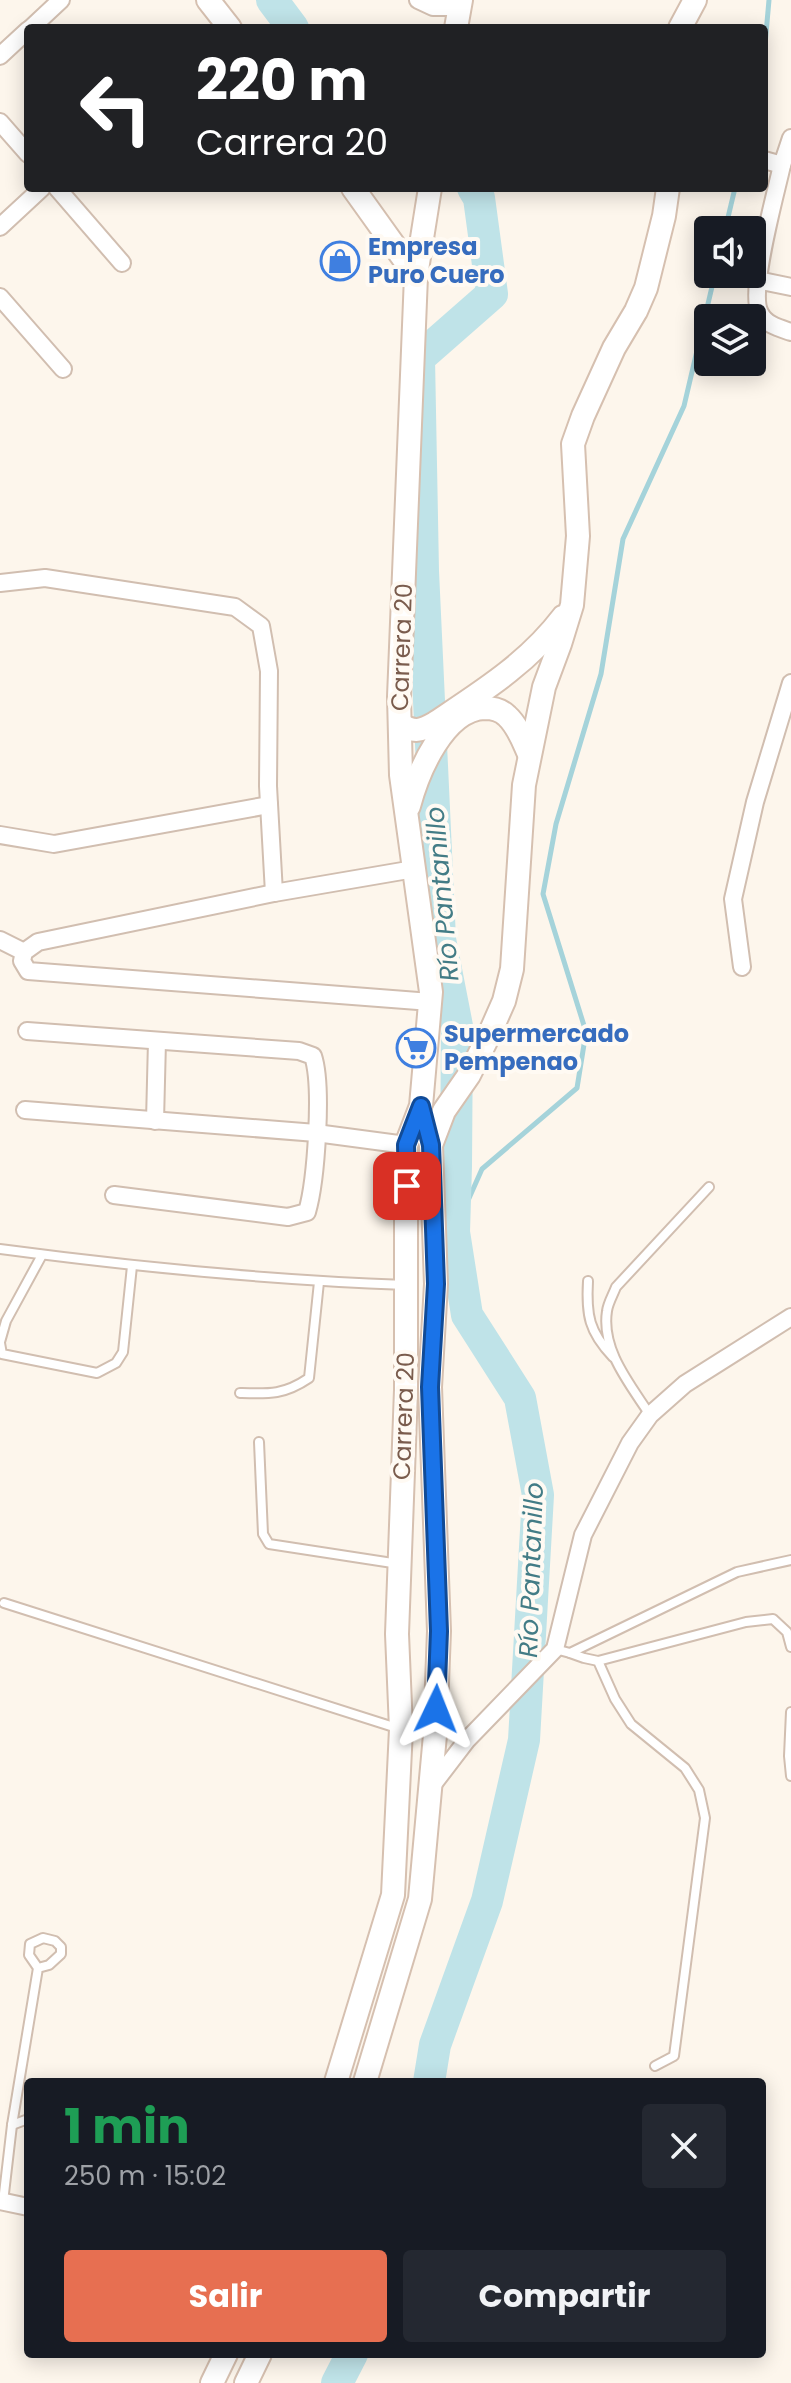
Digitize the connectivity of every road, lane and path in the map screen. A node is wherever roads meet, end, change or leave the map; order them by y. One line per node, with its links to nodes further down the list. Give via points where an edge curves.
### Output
1 (61, 0): 6 (street)
2 (208, 0): 7 (main road)
3 (418, 0): 5 (street)
4 (695, 0): 8 (main road); 9 (main road)
5 (459, 12)
6 (35, 24)
7 (224, 24)
8 (682, 24)
9 (695, 24)
10 (24, 34): 11 (street)
11 (0, 56)
12 (0, 122): 14 (street)
13 (791, 138): 16 (street)
14 (24, 149)
15 (768, 161): 16 (street)
16 (782, 165): 23 (street)
17 (38, 192): 22 (street)
18 (60, 192): 24 (street)
19 (356, 192): 25 (main road)
20 (429, 192): 25 (main road, Carrera 20)
21 (667, 192): 33 (main road, via 646,288 573,444 578,536)
22 (0, 227)
23 (766, 239)
24 (122, 263)
25 (416, 276): 35 (main road, Carrera 20)
26 (766, 282): 27 (street)
27 (791, 287)
28 (757, 288): 30 (street, via 758,310 768,323)
29 (0, 297): 31 (street)
30 (791, 332)
31 (63, 369)
32 (0, 583): 38 (street, via 45,578 235,607 261,626 269,671)
33 (572, 605): 36 (main road, via 525,660); 37 (main road, via 544,687)
34 (791, 686): 45 (street, via 755,802 733,899)
35 (400, 724): 36 (main road); 39 (main road, Carrera 20)
36 (433, 741): 37 (main road, via 458,718 477,708 494,708 520,733); 39 (main road)
37 (529, 754): 54 (main road, via 512,969 504,1001)
38 (269, 805): 40 (street, via 54,844); 42 (street)
39 (406, 815): 41 (main road, Carrera 20)
40 (0, 835)
41 (414, 869): 42 (street); 46 (main road, Carrera 20)
42 (274, 893): 44 (street, via 38,942)
43 (0, 940): 44 (street)
44 (24, 952): 46 (street, via 28,971)
45 (742, 967)
46 (431, 1002): 49 (main road, Carrera 20)
47 (27, 1031): 48 (street)
48 (157, 1041): 51 (street); 52 (street, via 313,1056 318,1071)
49 (421, 1106): 53 (main road, Carrera 20); 54 (main road, Carrera 20)
50 (25, 1110): 51 (street)
51 (155, 1121): 52 (street)
52 (316, 1133): 53 (street); 56 (street, via 307,1212 288,1217)
53 (406, 1145): 62 (main road, Carrera 20)
54 (431, 1145): 78 (main road, Carrera 20, via 436,1284 430,1387 439,1631)
55 (709, 1187): 65 (lane, via 616,1287 606,1326)
56 (114, 1195)
57 (0, 1249): 58 (lane)
58 (42, 1255): 59 (lane); 64 (lane, via 6,1321)
59 (132, 1266): 61 (lane); 64 (lane, via 123,1352 116,1363 97,1373 2,1354)
60 (588, 1281): 65 (lane, via 596,1340)
61 (319, 1282): 62 (lane); 66 (lane, via 309,1378 272,1394)
62 (407, 1285): 70 (main road, Carrera 20)
63 (791, 1317): 67 (street, via 685,1384)
64 (0, 1343)
65 (613, 1358): 67 (lane)
66 (240, 1393)
67 (650, 1415): 73 (street, via 583,1535)
68 (259, 1442): 70 (lane, via 263,1534 269,1544)
69 (791, 1560): 73 (lane, via 737,1572)
70 (400, 1565): 76 (main road, Carrera 20)
71 (4, 1603): 76 (lane)
72 (791, 1647): 74 (lane, via 787,1632 773,1619)
73 (557, 1653): 74 (lane); 78 (street, via 467,1740)
74 (598, 1661): 80 (lane, via 631,1724 685,1768 699,1790 705,1818 674,2056)
75 (791, 1712): 77 (lane)
76 (401, 1729): 81 (main road, Carrera 20, via 393,1895)
77 (791, 1776)
78 (430, 1788): 82 (main road, Carrera 20, via 420,1899)
79 (38, 1968): 84 (lane)
80 (655, 2066)
81 (337, 2078)
82 (366, 2078)
83 (24, 2120): 84 (lane)
84 (12, 2125): 85 (lane)
85 (1, 2202): 86 (street)
86 (24, 2206)
87 (224, 2358): 89 (main road)
88 (258, 2358): 90 (main road)
89 (212, 2383)
90 (246, 2383)

